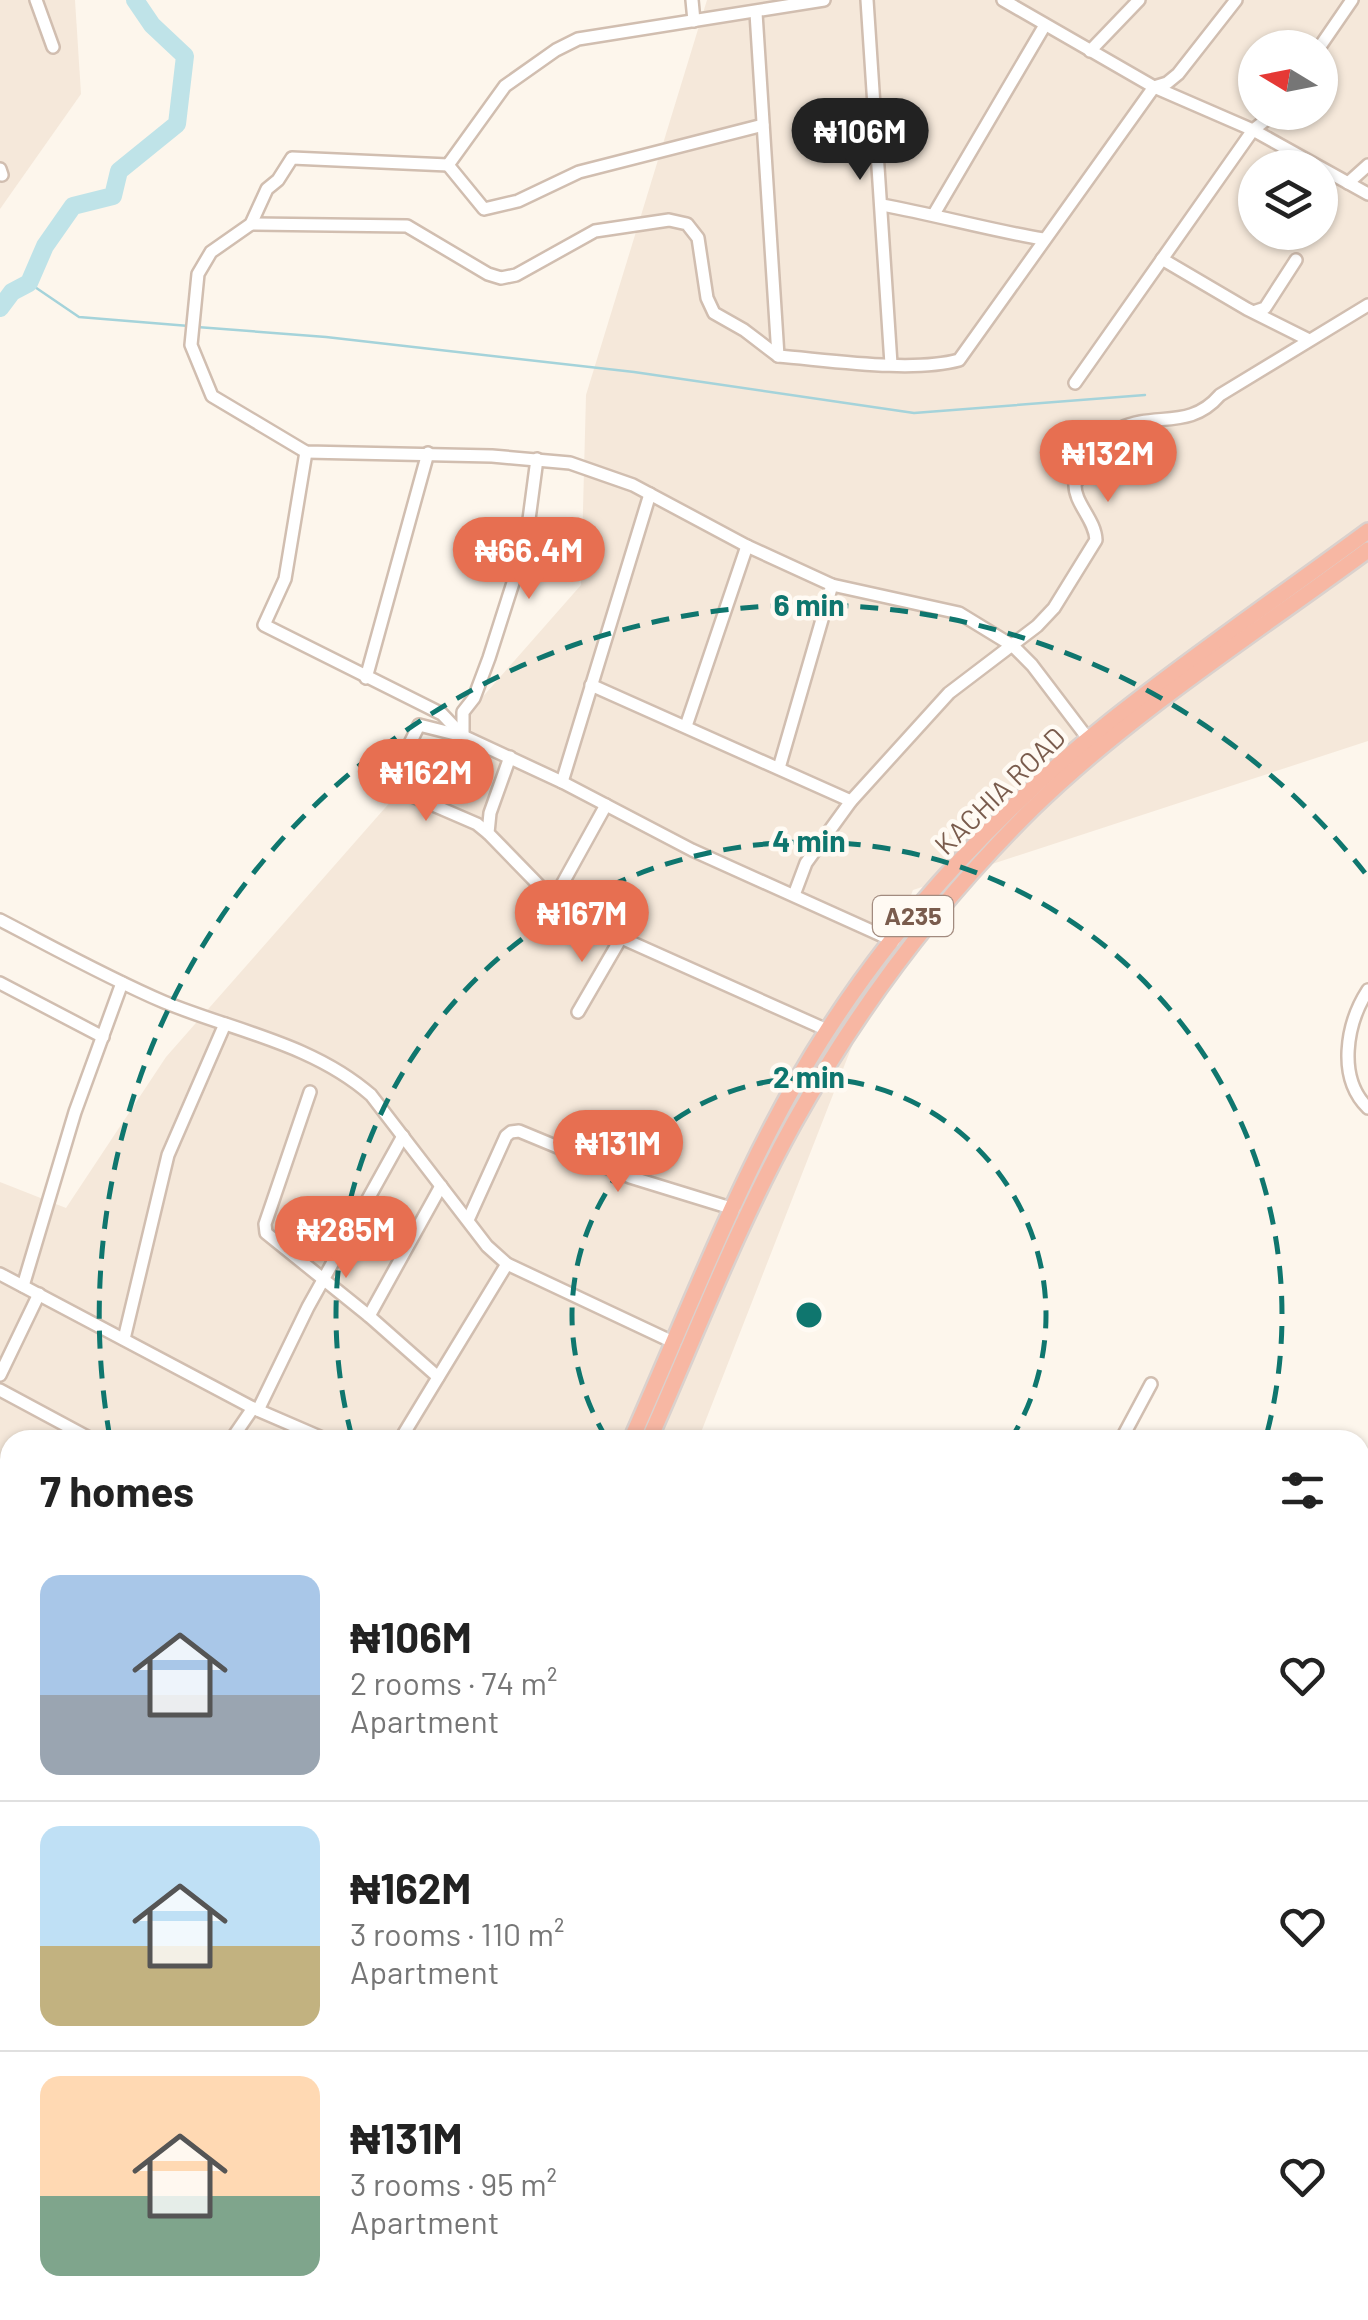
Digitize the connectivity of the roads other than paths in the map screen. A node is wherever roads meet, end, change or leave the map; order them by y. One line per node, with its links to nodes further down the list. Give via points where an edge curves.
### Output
1 (36, 0): 13 (street)
2 (692, 0): 10 (street)
3 (824, 0): 9 (street)
4 (867, 0): 23 (street)
5 (1003, 0): 11 (street)
6 (1140, 0): 14 (street)
7 (1236, 0): 15 (street, via 1178,74)
8 (1352, 0): 12 (street)
9 (756, 13): 10 (street); 17 (street)
10 (694, 20): 20 (street, via 578,39 556,50 505,86)
11 (1045, 25): 14 (street); 24 (street)
12 (1332, 30)
13 (53, 47)
14 (1090, 51): 15 (street)
15 (1154, 87): 16 (street); 26 (street)
16 (1238, 123)
17 (763, 125): 20 (street, via 579,172 484,209); 32 (street)
18 (1253, 130): 21 (street); 27 (street)
19 (1368, 164): 21 (street)
20 (448, 165): 25 (street, via 292,158 266,189)
21 (1348, 183): 22 (street)
22 (1368, 194)
23 (882, 204): 24 (street); 33 (street)
24 (934, 214): 26 (street)
25 (251, 224): 32 (street, via 407,226 501,278 595,231 669,220 687,224 698,238 714,313); 35 (street, via 211,252 198,274 191,345 212,396)
26 (1044, 239): 33 (street, via 959,360)
27 (1162, 259): 30 (street); 34 (street)
28 (1296, 260): 30 (street, via 1265,308)
29 (1368, 306): 31 (street)
30 (1256, 311): 31 (street)
31 (1309, 340): 43 (street, via 1199,414 1111,435 1075,484 1096,540 1054,608)
32 (778, 356): 33 (street)
33 (891, 364)
34 (1075, 383)
35 (306, 452): 36 (street); 44 (street, via 286,579 264,625)
36 (428, 453): 37 (street); 44 (street)
37 (538, 458): 38 (street, via 570,463); 47 (street, via 526,542 489,658 463,712)
38 (650, 494): 40 (street); 45 (street)
39 (1368, 532): 48 (highway, KACHIA ROAD / A235)
40 (748, 546): 42 (street); 46 (street)
41 (1368, 550): 92 (highway, KACHIA ROAD / A235, via 1086,761 1033,808 912,944 794,1124)
42 (832, 585): 43 (street, via 959,613); 50 (street)
43 (1013, 646): 48 (street); 52 (street, via 949,693)
44 (366, 678): 47 (street, via 442,714)
45 (592, 684): 46 (street); 51 (street)
46 (686, 726): 50 (street)
47 (462, 736): 49 (street); 54 (street, via 418,725 388,786)
48 (1089, 740): 59 (highway, KACHIA ROAD / A235, via 985,835)
49 (510, 758): 51 (street); 54 (street)
50 (779, 768): 52 (street)
51 (562, 782): 53 (street)
52 (851, 800): 55 (street, via 806,864)
53 (606, 805): 55 (street); 56 (street)
54 (488, 833): 56 (street)
55 (794, 895): 59 (street)
56 (554, 899): 58 (street, via 579,920)
57 (0, 920): 60 (street)
58 (622, 938): 64 (street); 66 (street)
59 (894, 941): 66 (highway, KACHIA ROAD / A235)
60 (122, 983): 65 (street); 67 (street)
61 (3, 985): 63 (street); 67 (street)
62 (1368, 990): 69 (street, via 1348,1044 1349,1078)
63 (0, 1002)
64 (578, 1012)
65 (225, 1024): 70 (street, via 315,1056 353,1078); 80 (street, via 168,1156)
66 (827, 1030): 72 (highway, KACHIA ROAD / A235)
67 (103, 1037): 77 (street)
68 (310, 1092): 76 (street, via 265,1224 266,1233)
69 (1368, 1108)
70 (403, 1136): 71 (street); 76 (street)
71 (441, 1186): 73 (street); 79 (street)
72 (734, 1208): 73 (street, via 630,1177 519,1131 506,1136); 81 (highway, KACHIA ROAD / A235)
73 (468, 1220): 74 (street)
74 (507, 1264): 81 (street); 83 (street)
75 (0, 1274): 77 (street)
76 (324, 1279): 79 (street); 86 (street)
77 (23, 1286): 78 (street)
78 (39, 1294): 80 (street); 82 (street)
79 (369, 1316): 83 (street)
80 (124, 1339): 86 (street)
81 (674, 1343): 91 (highway, KACHIA ROAD / A235)
82 (0, 1375)
83 (438, 1377): 90 (street)
84 (1152, 1384): 93 (street)
85 (0, 1390): 87 (street)
86 (255, 1409): 88 (street); 89 (street)
87 (74, 1430)
88 (239, 1430)
89 (304, 1430)
90 (406, 1430)
91 (635, 1430)
92 (653, 1430)
93 (1127, 1430)

